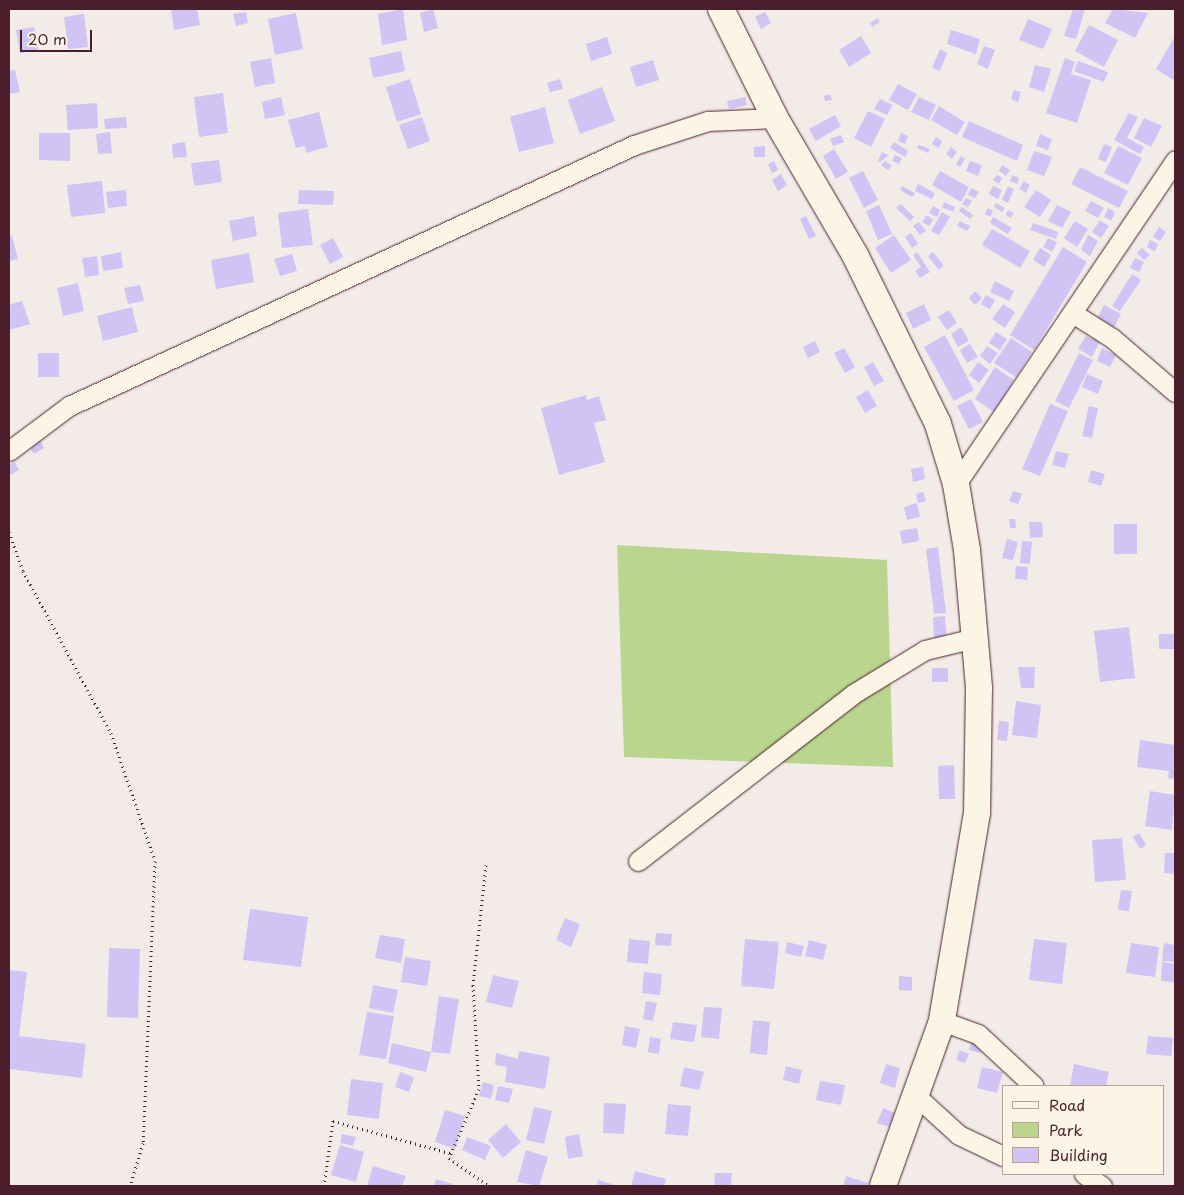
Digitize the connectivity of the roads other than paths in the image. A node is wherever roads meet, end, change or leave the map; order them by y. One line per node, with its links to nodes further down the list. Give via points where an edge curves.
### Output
1 (721, 9): 2 (main road)
2 (775, 118): 6 (street, via 708,121 634,145 68,406); 7 (main road, via 855,255 938,424)
3 (1175, 160): 4 (street)
4 (1074, 314): 5 (street, via 1112,338); 7 (street)
5 (1175, 392)
6 (9, 451)
7 (956, 484): 8 (main road)
8 (975, 638): 9 (street, via 925,650 853,694); 10 (main road, via 977,813)
9 (638, 861)
10 (942, 1021): 11 (street, via 978,1034); 12 (main road)
11 (1033, 1085)
12 (915, 1095): 13 (street, via 959,1135); 15 (main road)
13 (1002, 1156)
14 (1084, 1175): 16 (street)
15 (883, 1186)
16 (1102, 1186)

